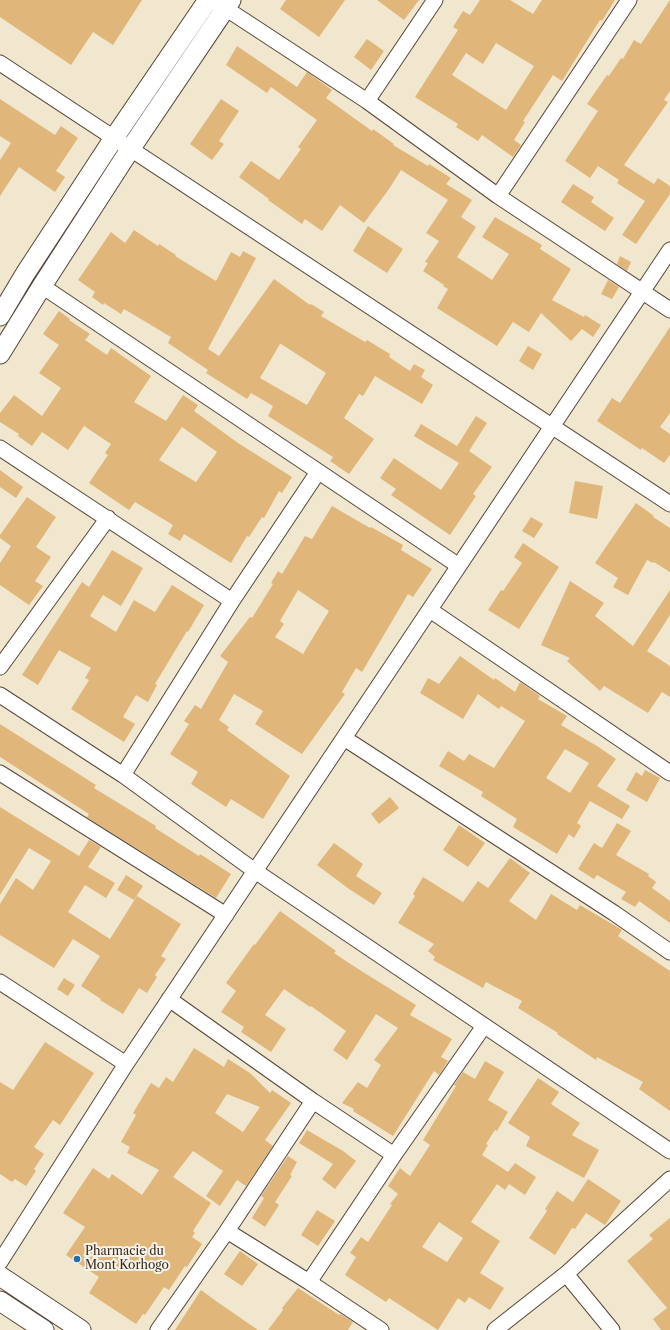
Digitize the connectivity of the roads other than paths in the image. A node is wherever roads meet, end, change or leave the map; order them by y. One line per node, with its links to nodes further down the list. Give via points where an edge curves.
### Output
1 (435, 0): 5 (street)
2 (630, 0): 8 (street)
3 (218, 2): 5 (street); 6 (street); 7 (street)
4 (0, 63): 6 (street)
5 (367, 101): 8 (street)
6 (114, 138): 7 (street); 13 (street)
7 (131, 148): 10 (street); 15 (street)
8 (498, 196): 11 (street)
9 (670, 250): 11 (street)
10 (42, 286): 14 (street); 17 (street)
11 (642, 291): 12 (street); 15 (street)
12 (670, 310)
13 (0, 316)
14 (0, 354)
15 (552, 427): 18 (street); 20 (street)
16 (0, 448): 19 (street)
17 (318, 472): 20 (street); 21 (street)
18 (670, 504)
19 (108, 518): 21 (street); 23 (street)
20 (459, 566): 22 (street)
21 (232, 601): 28 (street)
22 (430, 610): 25 (street); 27 (street)
23 (0, 667)
24 (0, 695): 28 (street)
25 (344, 738): 29 (street); 31 (street)
26 (0, 773): 30 (street)
27 (670, 773)
28 (123, 775): 29 (street)
29 (255, 871): 30 (street); 34 (street)
30 (226, 915): 33 (street)
31 (670, 952)
32 (0, 982): 35 (street)
33 (169, 999): 35 (street); 36 (street)
34 (484, 1026): 37 (street); 38 (street)
35 (126, 1064): 41 (street)
36 (313, 1101): 38 (street); 40 (street)
37 (670, 1152)
38 (394, 1155): 44 (street)
39 (670, 1179): 42 (street)
40 (227, 1231): 44 (street); 48 (street)
41 (0, 1262)
42 (566, 1274): 50 (street); 51 (street)
43 (0, 1276): 47 (street)
44 (309, 1282): 49 (street)
45 (0, 1300): 46 (street)
46 (44, 1330)
47 (81, 1330)
48 (158, 1330)
49 (381, 1330)
50 (495, 1330)
51 (612, 1330)

